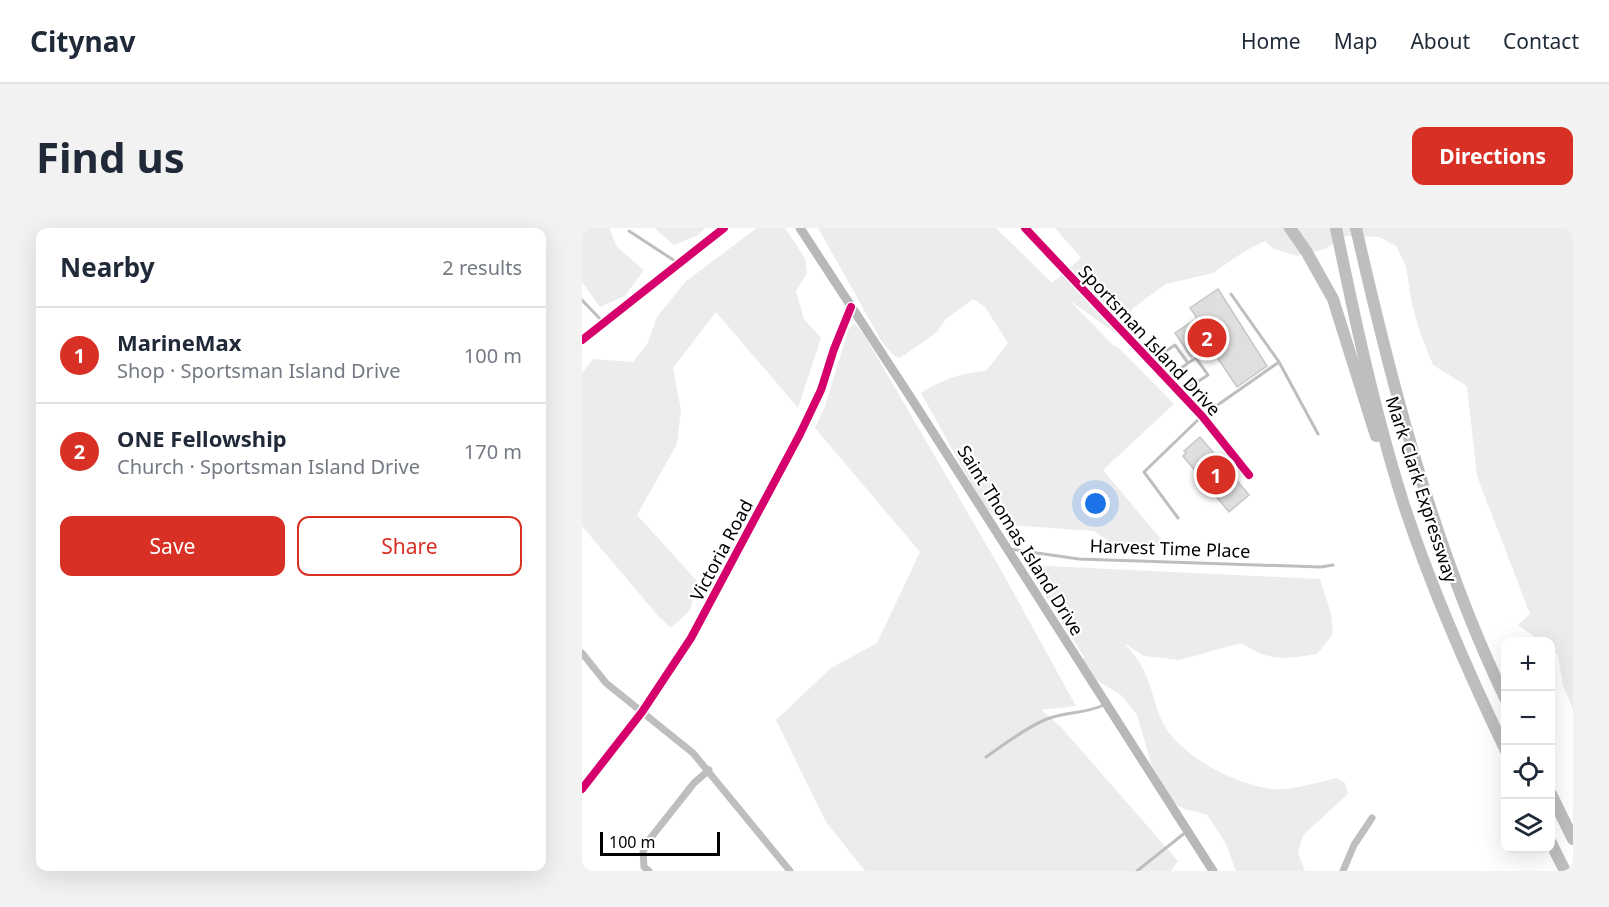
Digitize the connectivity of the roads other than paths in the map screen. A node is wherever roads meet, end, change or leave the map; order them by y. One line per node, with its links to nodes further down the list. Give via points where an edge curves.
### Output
1 (724, 228): 8 (street)
2 (800, 228): 11 (main road, Saint Thomas Island Drive)
3 (1025, 228): 14 (street, Sportsman Island Drive)
4 (1290, 228): 22 (highway, via 1333,300 1377,439)
5 (1336, 228): 22 (highway, Mark Clark Expressway, via 1384,439)
6 (1358, 228): 27 (highway, Mark Clark Expressway, via 1396,392 1464,604)
7 (629, 231): 8 (lane)
8 (680, 264): 12 (street)
9 (1231, 294): 15 (lane)
10 (582, 300): 12 (lane)
11 (851, 307): 24 (main road, Saint Thomas Island Drive); 29 (street, Victoria Road, via 821,390 800,434 691,638)
12 (603, 322): 13 (street)
13 (582, 340)
14 (1151, 362): 16 (lane, via 1175,345); 17 (street, Sportsman Island Drive)
15 (1279, 362): 19 (lane); 20 (lane)
16 (1188, 363): 17 (lane); 18 (lane, via 1196,358 1208,375)
17 (1166, 378): 18 (street, Sportsman Island Drive)
18 (1181, 393): 19 (street, Sportsman Island Drive)
19 (1202, 416): 21 (street, Sportsman Island Drive); 23 (lane, via 1144,472)
20 (1317, 434)
21 (1249, 475)
22 (1404, 504): 30 (highway, Mark Clark Expressway, via 1445,616)
23 (1178, 518)
24 (1007, 549): 25 (lane, Harvest Time Place, via 1079,559); 28 (main road, Saint Thomas Island Drive)
25 (1333, 565)
26 (582, 653): 29 (street, via 606,683)
27 (1502, 691)
28 (1106, 704): 31 (lane, via 1091,711 1047,718); 36 (main road, Saint Thomas Island Drive)
29 (642, 712): 32 (street); 33 (street, Victoria Road)
30 (1503, 745)
31 (986, 757)
32 (709, 770): 39 (street, via 649,840 643,852 644,867); 40 (street)
33 (582, 789)
34 (1553, 799): 37 (highway)
35 (1372, 818): 43 (street)
36 (1187, 831): 41 (lane); 42 (main road, Saint Thomas Island Drive)
37 (1573, 839)
38 (1555, 851): 44 (highway)
39 (649, 871)
40 (790, 871)
41 (1137, 871)
42 (1212, 871)
43 (1342, 871)
44 (1565, 871)

